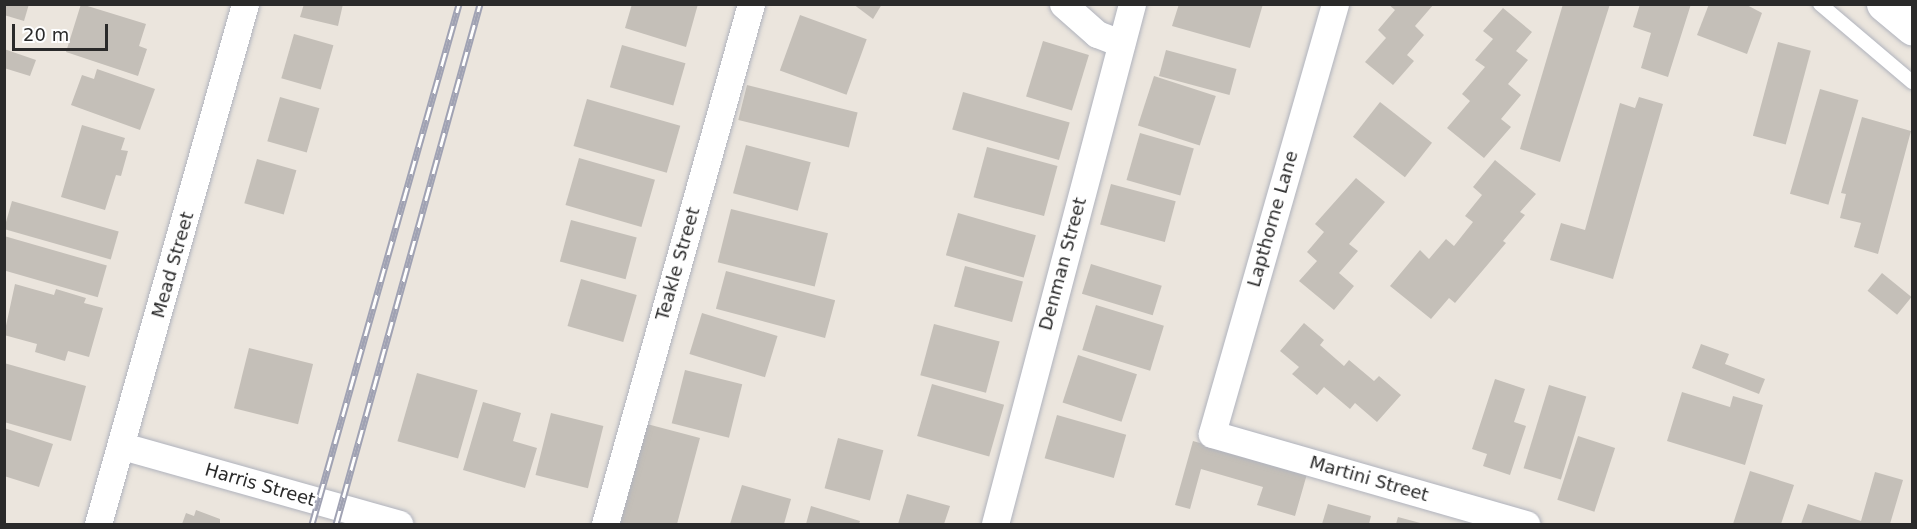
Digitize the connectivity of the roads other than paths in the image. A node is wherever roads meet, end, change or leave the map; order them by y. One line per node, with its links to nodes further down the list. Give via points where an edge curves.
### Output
1 (245, 4): 12 (street, Mead Street)
2 (751, 4): 15 (street, Teakle Street)
3 (1063, 4): 9 (street, via 1097,34)
4 (1132, 4): 9 (street, Denman Street)
5 (1335, 4): 11 (street, Lapthorne Lane)
6 (1820, 4): 10 (lane)
7 (1883, 4): 8 (main road)
8 (1912, 28)
9 (1121, 43): 16 (street, Denman Street)
10 (1912, 81)
11 (1212, 434): 17 (street, Martini Street)
12 (122, 446): 13 (street, Harris Street); 14 (street, Mead Street)
13 (392, 524)
14 (98, 525)
15 (605, 525)
16 (995, 525)
17 (1526, 525)

